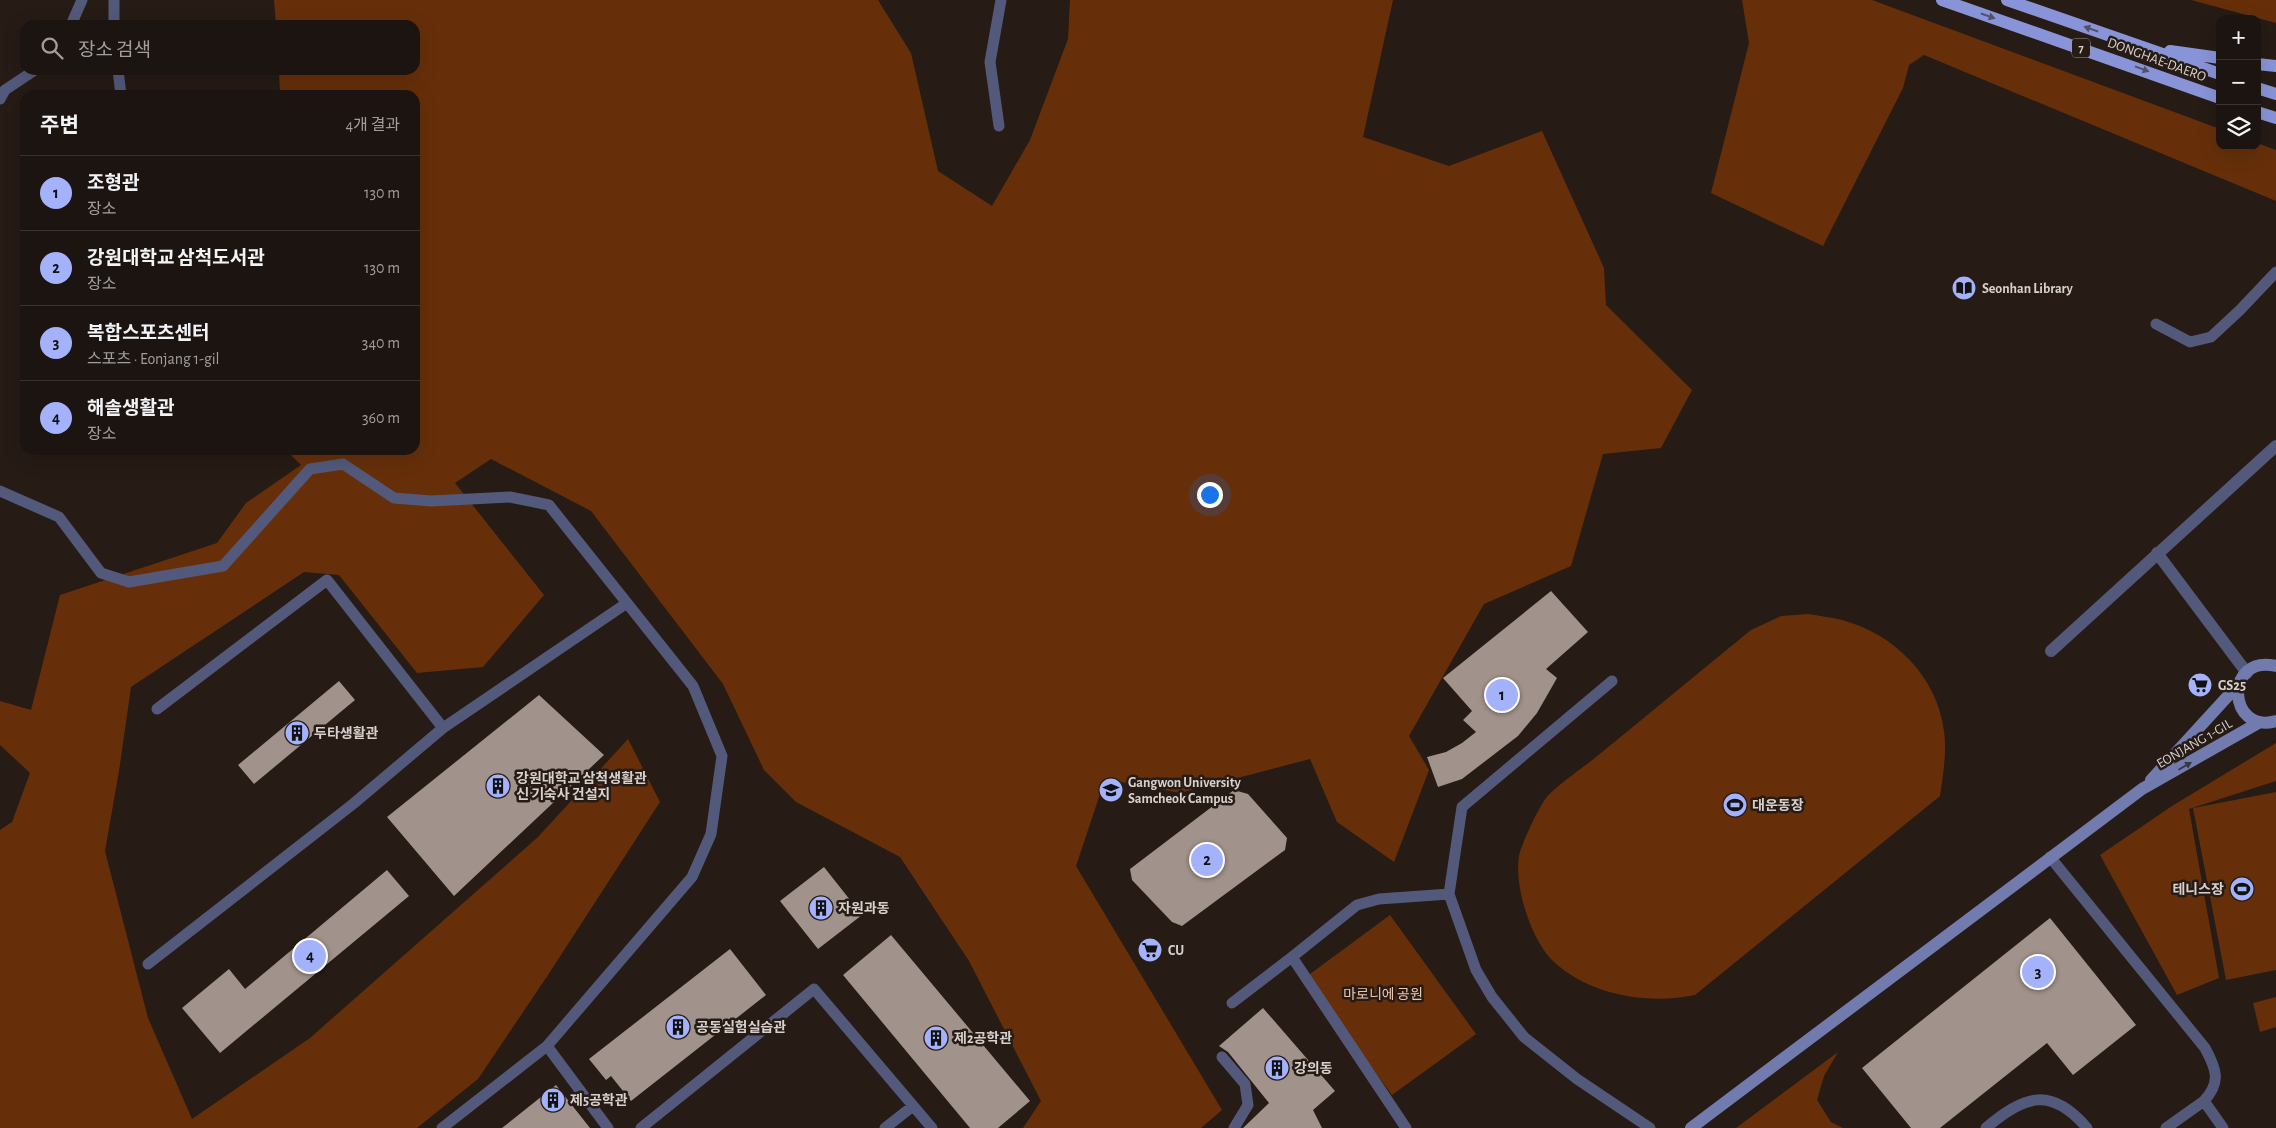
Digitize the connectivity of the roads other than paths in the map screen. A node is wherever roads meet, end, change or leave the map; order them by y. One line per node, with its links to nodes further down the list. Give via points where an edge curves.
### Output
1 (82, 0): 6 (lane)
2 (114, 0): 7 (lane)
3 (1001, 0): 22 (lane, via 990,62)
4 (1942, 0): 18 (main road, DONGHAE-DAERO / 7, one-way to 18)
5 (2007, 0): 8 (main road, DONGHAE-DAERO / 7, one-way to 5)
6 (73, 20)
7 (114, 20)
8 (2143, 47): 9 (main road); 12 (main road, DONGHAE-DAERO / 7)
9 (2216, 57)
10 (2261, 64): 11 (main road)
11 (2276, 66)
12 (2216, 73)
13 (28, 75): 19 (lane, via 5,90)
14 (119, 75): 16 (lane)
15 (2261, 89): 17 (main road)
16 (120, 90)
17 (2276, 94)
18 (2216, 97)
19 (0, 99)
20 (2261, 113): 21 (main road)
21 (2276, 118)
22 (1000, 126)
23 (2276, 272): 24 (lane, via 2211,337 2190,342)
24 (2156, 324)
25 (2276, 446): 27 (street)
26 (0, 491): 28 (lane, via 59,517 101,573 129,582 223,566 310,469 344,464 394,498 431,501 510,498 549,504)
27 (2157, 553): 29 (street); 31 (street)
28 (627, 604): 37 (lane); 44 (lane, via 693,686 722,756 711,834 692,877)
29 (2051, 651)
30 (2273, 664): 31 (street, via 2258,665)
31 (2247, 672): 33 (street, EONJANG 1-GIL)
32 (1612, 681): 40 (lane, via 1462,807)
33 (2238, 685): 36 (street, via 2239,703 2244,712); 38 (street, EONJANG 1-GIL)
34 (158, 709): 37 (lane, via 327,580)
35 (2276, 721): 36 (street)
36 (2260, 722): 38 (street, EONJANG 1-GIL, one-way to 36)
37 (443, 728): 42 (lane, via 353,804)
38 (2142, 789): 39 (street, EONJANG 1-GIL)
39 (2050, 857): 46 (lane, via 2205,1048 2216,1071 2216,1082); 56 (street, EONJANG 1-GIL)
40 (1449, 894): 41 (lane, via 1356,905); 55 (lane, via 1476,970 1492,997 1524,1037 1577,1079)
41 (1292, 957): 43 (lane); 54 (lane)
42 (148, 964)
43 (1232, 1003)
44 (546, 1046): 48 (lane); 49 (lane)
45 (1222, 1057): 53 (lane, via 1245,1084 1248,1105)
46 (2204, 1101): 59 (lane); 60 (lane)
47 (913, 1106): 50 (lane, via 814,990); 51 (lane); 52 (lane)
48 (442, 1128)
49 (608, 1128)
50 (641, 1128)
51 (885, 1128)
52 (932, 1128)
53 (1234, 1128)
54 (1406, 1128)
55 (1650, 1128)
56 (1691, 1128)
57 (1986, 1128): 58 (lane, via 2000,1115 2042,1098 2058,1102)
58 (2087, 1128)
59 (2166, 1128)
60 (2223, 1128)

